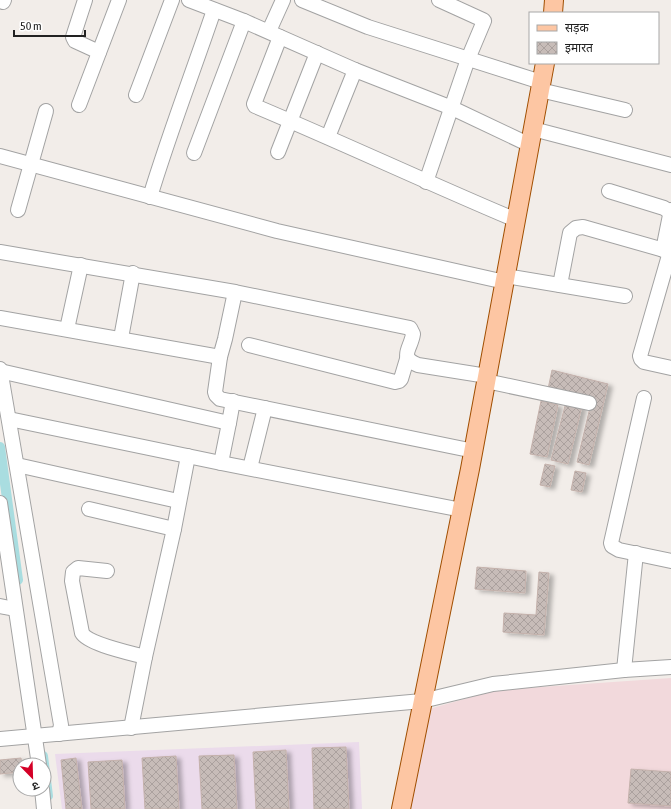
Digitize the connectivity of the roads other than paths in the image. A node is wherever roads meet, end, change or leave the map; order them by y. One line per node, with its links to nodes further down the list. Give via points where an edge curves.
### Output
1 (85, 0): 13 (street, via 73,37 75,41)
2 (119, 0): 13 (street)
3 (172, 0): 19 (street)
4 (188, 0): 9 (street)
5 (283, 0): 12 (street)
6 (302, 0): 15 (street, via 368,27)
7 (439, 0): 15 (street, via 484,21)
8 (554, 0): 10 (main road)
9 (214, 10): 11 (street); 34 (street)
10 (553, 12)
11 (244, 21): 12 (street); 28 (street)
12 (274, 34): 14 (street); 24 (street, via 254,105)
13 (99, 52): 20 (street)
14 (317, 53): 17 (street); 24 (street)
15 (468, 59): 18 (street); 21 (street)
16 (545, 64): 18 (main road)
17 (355, 70): 21 (street); 25 (street)
18 (540, 86): 22 (street); 26 (main road)
19 (136, 95)
20 (79, 105)
21 (452, 108): 26 (street); 32 (street)
22 (625, 110)
23 (46, 111): 31 (street)
24 (290, 121): 25 (street); 27 (street)
25 (328, 137): 32 (street)
26 (531, 137): 30 (street); 37 (main road)
27 (278, 152)
28 (194, 153)
29 (0, 156): 31 (street)
30 (670, 162)
31 (31, 164): 34 (street); 35 (street)
32 (426, 182): 37 (street)
33 (609, 191): 36 (street)
34 (150, 197): 42 (street, via 277,231)
35 (18, 210)
36 (671, 212): 38 (street)
37 (516, 220): 42 (main road)
38 (668, 251): 43 (street, via 583,227 576,228 570,233); 52 (street, via 640,356 644,362)
39 (0, 252): 40 (street)
40 (81, 265): 41 (street); 47 (street)
41 (133, 273): 44 (street); 48 (street)
42 (505, 279): 43 (street); 54 (main road)
43 (560, 285): 45 (street)
44 (235, 292): 50 (street, via 226,340); 51 (street, via 410,328 413,336)
45 (625, 296)
46 (0, 318): 47 (street)
47 (67, 329): 48 (street)
48 (121, 338): 50 (street)
49 (249, 346): 51 (street, via 395,382 401,379)
50 (220, 357): 56 (street, via 215,392 220,399)
51 (407, 358): 54 (street, via 418,365)
52 (671, 366)
53 (0, 370): 59 (street); 60 (street)
54 (487, 379): 57 (street); 61 (main road)
55 (644, 398): 71 (street, via 611,543 615,548)
56 (233, 401): 58 (street); 60 (street)
57 (589, 403)
58 (265, 408): 61 (street); 65 (street)
59 (9, 419): 62 (street); 64 (street)
60 (229, 423): 63 (street)
61 (474, 451): 69 (main road)
62 (188, 456): 63 (street); 66 (street)
63 (221, 463): 65 (street)
64 (17, 465): 66 (street); 82 (street, via 61,725)
65 (250, 468): 69 (street)
66 (178, 501): 70 (street)
67 (0, 503): 72 (street)
68 (89, 508): 70 (street)
69 (462, 510): 80 (main road)
70 (174, 529): 77 (street)
71 (636, 553): 73 (street); 79 (street)
72 (4, 555): 76 (street)
73 (671, 561)
74 (107, 571): 77 (street, via 78,568 73,572 72,581 82,633 93,642)
75 (0, 606): 76 (street)
76 (15, 608): 83 (street)
77 (145, 657): 81 (street)
78 (671, 667): 79 (street)
79 (624, 670): 80 (street, via 493,684)
80 (422, 701): 81 (street); 88 (main road)
81 (131, 728): 82 (street)
82 (59, 734): 83 (street)
83 (36, 736): 84 (street); 85 (street)
84 (0, 739)
85 (37, 757)
86 (43, 797): 87 (street)
87 (44, 809)
88 (401, 809)

